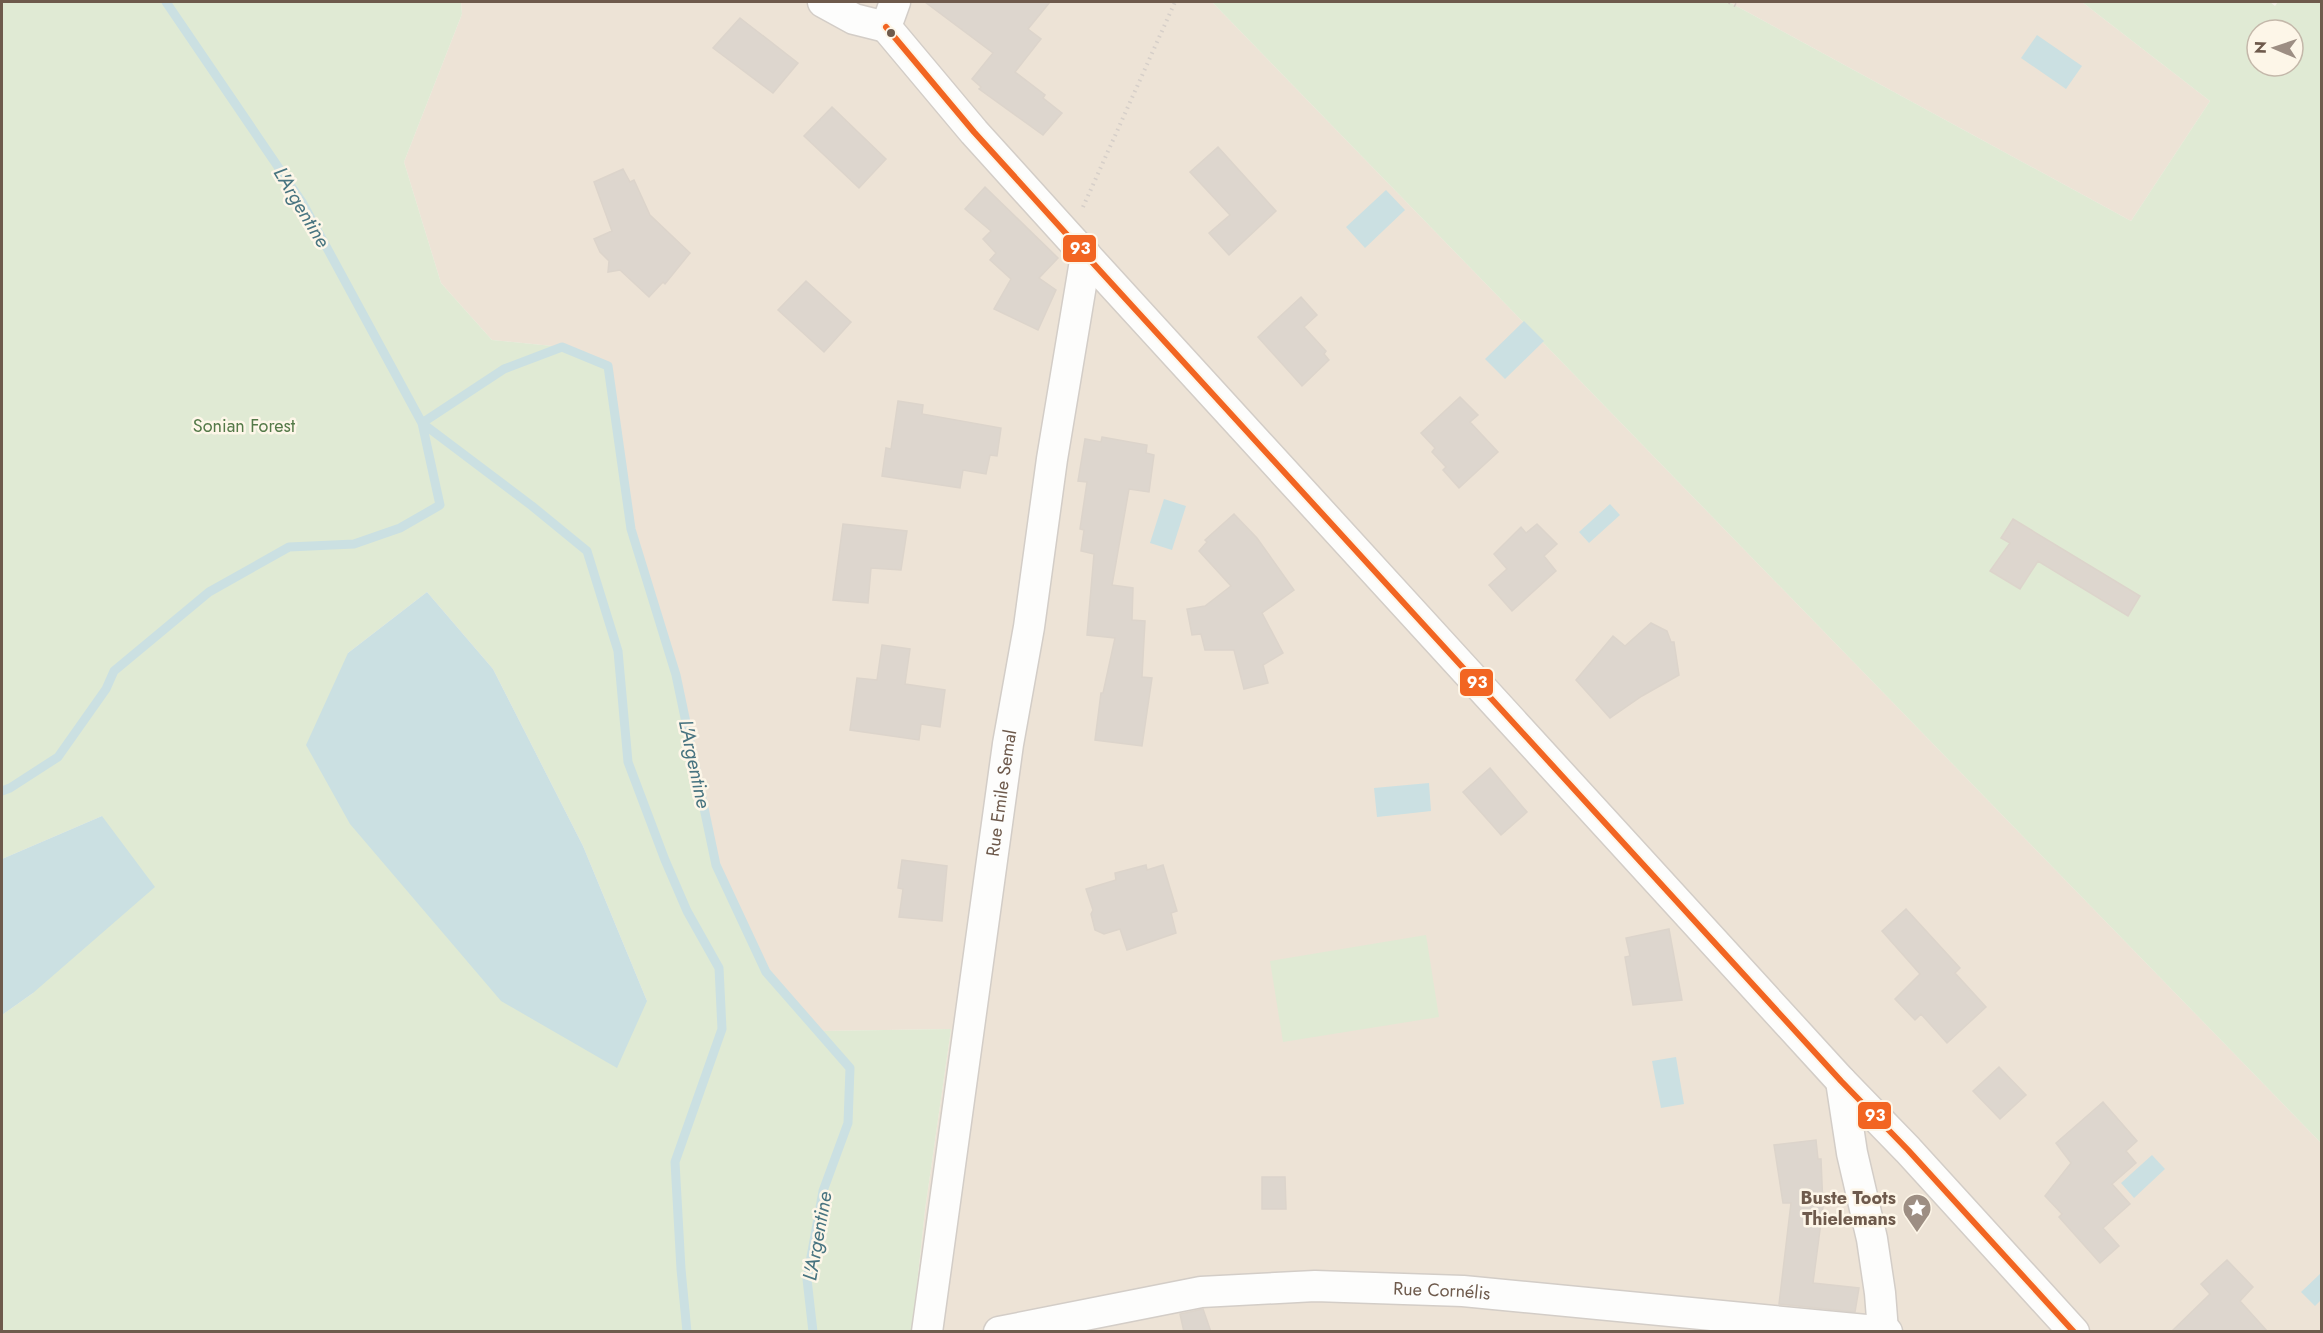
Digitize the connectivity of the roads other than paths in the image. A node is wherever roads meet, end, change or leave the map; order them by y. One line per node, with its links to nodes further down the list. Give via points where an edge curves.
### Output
1 (823, 2): 2 (street, via 854,19)
2 (890, 14): 3 (street, via 974,132)
3 (1078, 247): 4 (street); 7 (street, Rue Emile Semal, via 1029,627 1008,744)
4 (1841, 1081): 5 (street, via 1908,1150); 6 (street, via 1852,1153 1872,1239)
5 (2068, 1330)
6 (1885, 1331): 8 (street, Rue Cornélis, via 1474,1292 1315,1286 1201,1292)
7 (927, 1332)
8 (999, 1332)

